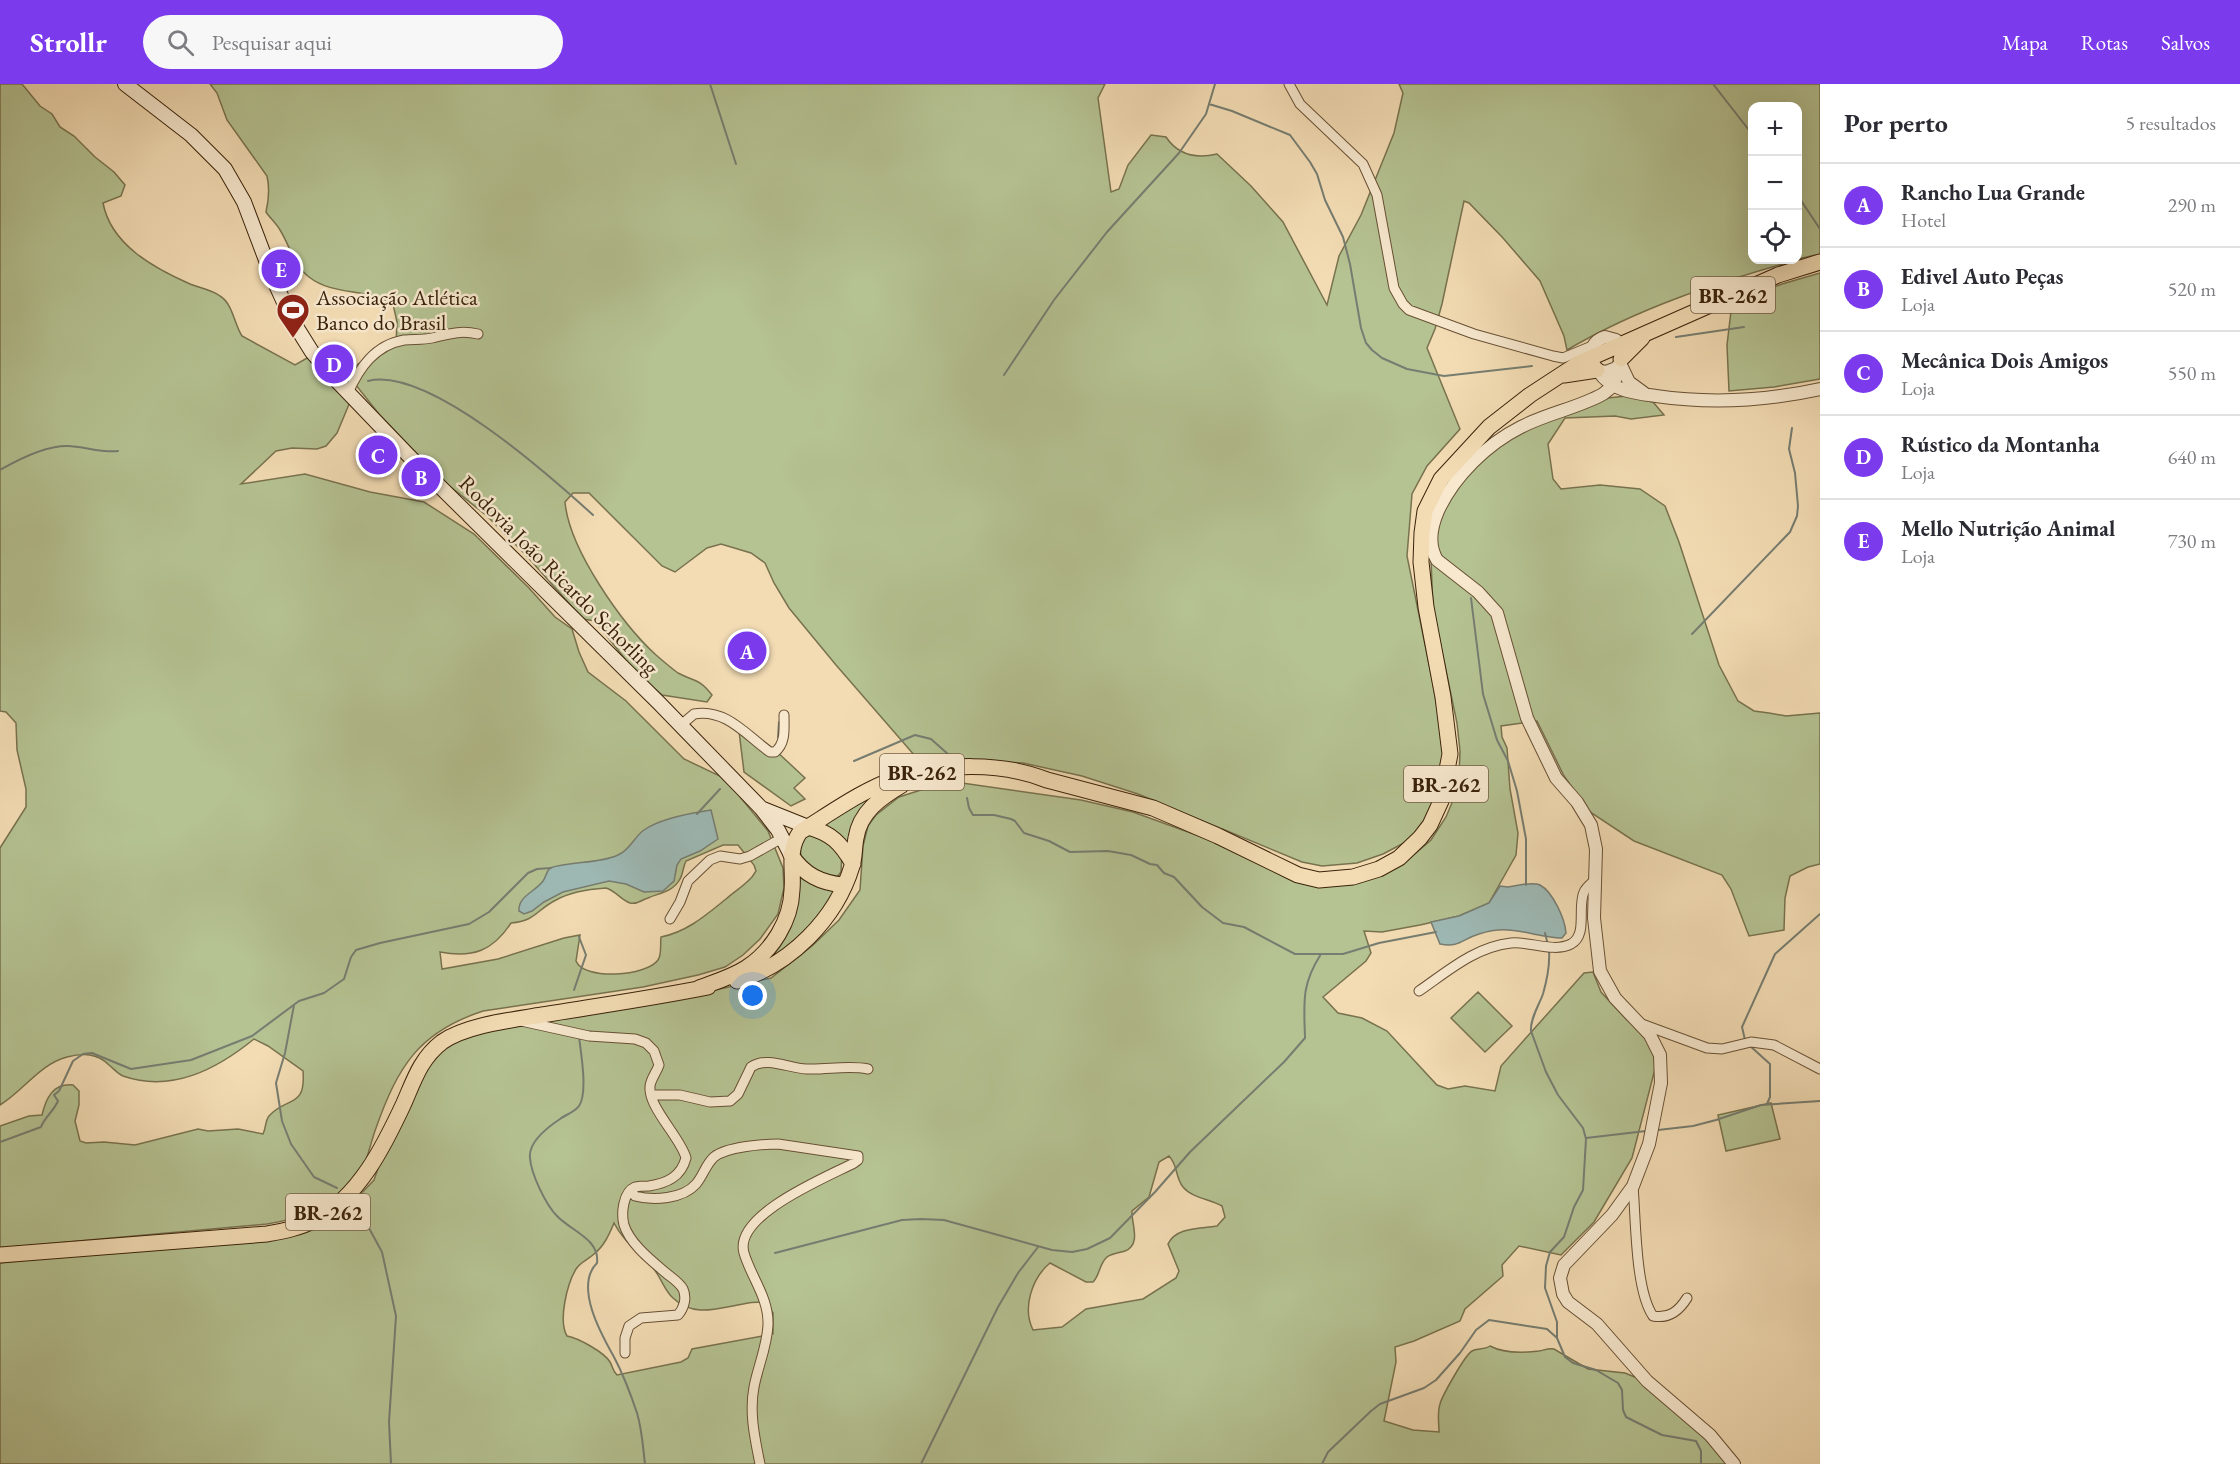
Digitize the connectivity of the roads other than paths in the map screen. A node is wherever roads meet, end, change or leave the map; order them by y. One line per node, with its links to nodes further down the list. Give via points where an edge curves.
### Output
1 (125, 84): 10 (main road, Rodovia João Ricardo Schorling, via 191,135 225,170 244,202 292,320 312,352)
2 (1289, 84): 7 (street, via 1300,104 1363,164 1377,195 1394,288 1403,304 1473,334 1553,356)
3 (1820, 262): 4 (highway, BR-262, via 1778,275)
4 (1645, 333): 6 (highway); 6 (highway)
5 (478, 334): 10 (street, via 457,331 392,343 363,365)
6 (1618, 354): 7 (highway, BR-262); 7 (street, via 1610,372); 8 (street); 11 (street, via 1629,382)
7 (1595, 361): 8 (street); 12 (street, via 1600,387); 15 (highway, BR-262, via 1556,377 1481,435 1441,479 1425,511 1421,562 1450,754 1441,801 1430,825 1399,858 1353,877 1319,880 1298,875 1153,808)
8 (1613, 386): 11 (street); 12 (street)
9 (1820, 389): 11 (street, via 1727,401)
10 (348, 393): 14 (main road, Rodovia João Ricardo Schorling)
11 (1648, 395)
12 (1595, 398): 21 (street, via 1522,426 1497,442 1445,496 1431,536 1437,560 1478,592 1497,613 1527,718 1556,778 1591,825)
13 (784, 715): 14 (street, via 783,741 775,752 727,718 714,714 694,714)
14 (681, 725): 16 (main road, Rodovia João Ricardo Schorling)
15 (1047, 780): 17 (highway, BR-262, via 1011,770 983,768 914,773 866,792); 20 (highway, BR-262, via 967,774 904,784 868,810 858,829)
16 (760, 808): 17 (main road, Rodovia João Ricardo Schorling); 18 (main road, Rodovia João Ricardo Schorling)
17 (808, 827): 19 (highway, BR-262, via 794,841); 20 (highway, via 834,837)
18 (782, 838): 19 (main road, Rodovia João Ricardo Schorling); 23 (street, via 750,856 710,860 688,881)
19 (791, 855): 22 (highway, via 821,882); 24 (highway, BR-262, via 789,913 778,936 747,968)
20 (853, 864): 22 (highway, BR-262)
21 (1596, 879): 25 (street, via 1584,890 1578,936 1572,943 1552,947 1513,943 1488,948 1474,953); 27 (street, via 1595,936 1600,971 1615,998)
22 (844, 885): 24 (highway, BR-262, via 835,905 817,928 767,970 739,981)
23 (670, 919)
24 (699, 988): 26 (highway, BR-262)
25 (1419, 991)
26 (515, 1020): 30 (street, via 646,1043 659,1065 651,1082); 33 (highway, BR-262, via 468,1030 432,1050 359,1182 334,1208 314,1221 267,1234)
27 (1637, 1022): 29 (street, via 1707,1048 1751,1042 1774,1045); 31 (street, via 1656,1044 1662,1066 1649,1144)
28 (868, 1069): 30 (street, via 806,1069 764,1062 751,1067 738,1094 730,1101)
29 (1820, 1069)
30 (652, 1095): 32 (street, via 686,1158 672,1180)
31 (1633, 1186): 34 (street, via 1641,1286 1647,1307 1653,1316 1662,1318 1680,1308); 37 (street, via 1612,1215 1564,1265 1560,1278 1563,1294 1597,1324 1647,1381 1710,1435)
32 (631, 1190): 35 (street, via 624,1202 624,1225 651,1261 680,1285 685,1298 678,1315 641,1318 628,1326); 36 (street, via 640,1197 680,1195 690,1190 715,1156 764,1144 858,1156 854,1163 781,1201 746,1232 743,1251 768,1311 768,1329 751,1410)
33 (0, 1255)
34 (1687, 1298)
35 (625, 1353)
36 (760, 1464)
37 (1734, 1464)

